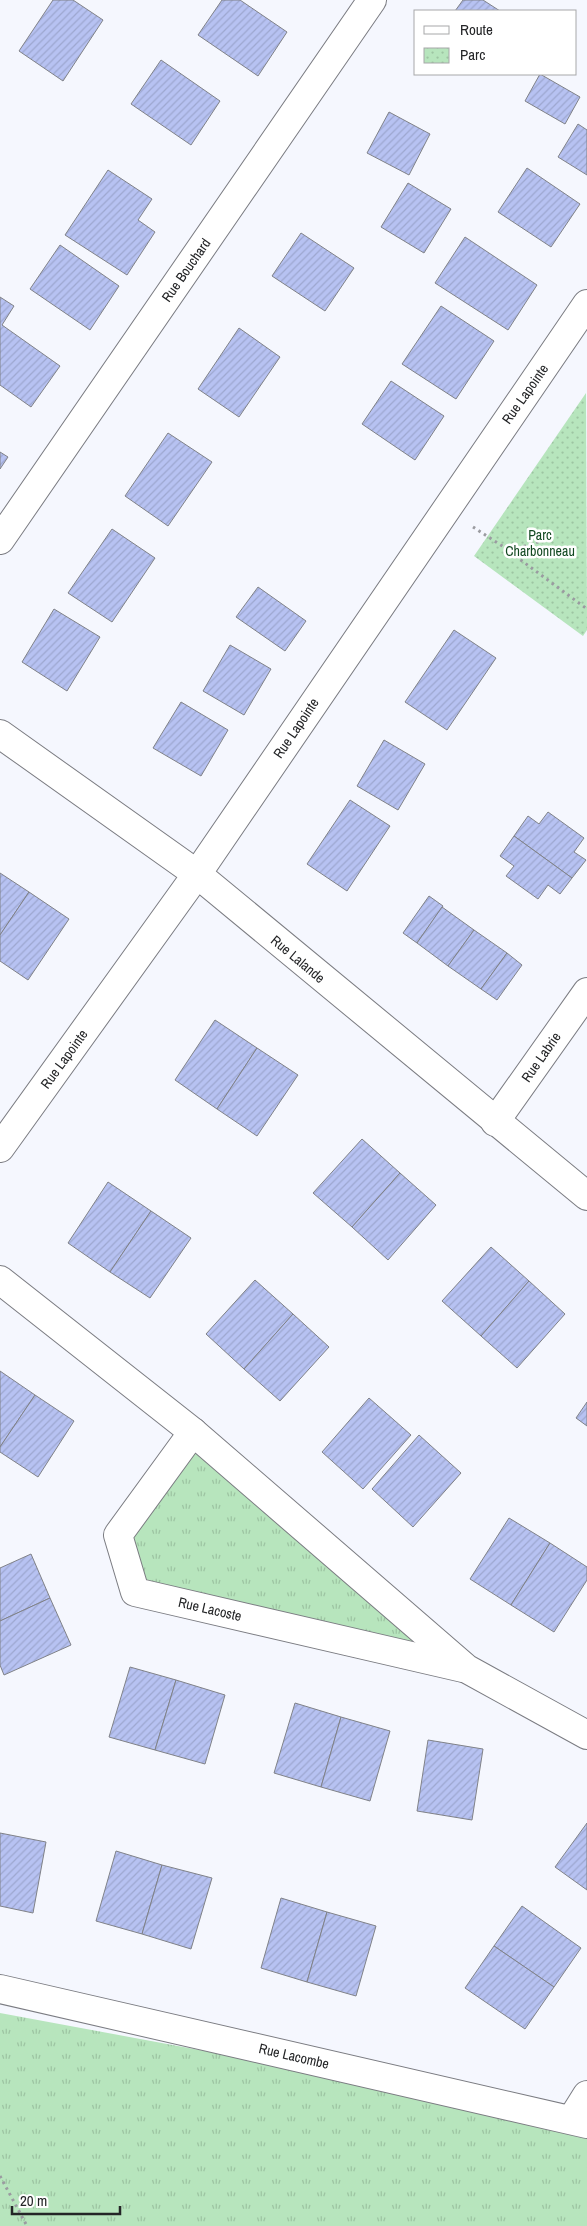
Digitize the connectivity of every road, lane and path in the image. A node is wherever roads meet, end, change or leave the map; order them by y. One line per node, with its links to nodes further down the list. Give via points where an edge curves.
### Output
1 (372, 0): 5 (street, Rue Bouchard)
2 (587, 304): 3 (street, Rue Lapointe)
3 (446, 508): 6 (path); 9 (street, Rue Lapointe)
4 (553, 537): 6 (path)
5 (0, 540)
6 (510, 551): 7 (path)
7 (587, 609)
8 (0, 734): 9 (street, Rue Lalande)
9 (197, 874): 11 (street, Rue Lalande); 12 (street, Rue Lapointe)
10 (587, 992): 11 (street, Rue Labrie)
11 (495, 1122): 13 (street, Rue Lalande)
12 (0, 1148)
13 (587, 1196)
14 (0, 1280): 15 (street, Rue Lacoste)
15 (193, 1432): 16 (street, Rue Lacoste); 16 (street, Rue Lacoste, via 118,1535 135,1592)
16 (467, 1669): 17 (street, Rue Lacoste)
17 (587, 1735)
18 (0, 1989): 20 (street, Rue Lacombe)
19 (587, 2095): 20 (street)
20 (580, 2122)
21 (0, 2176): 22 (path)
22 (27, 2226)

